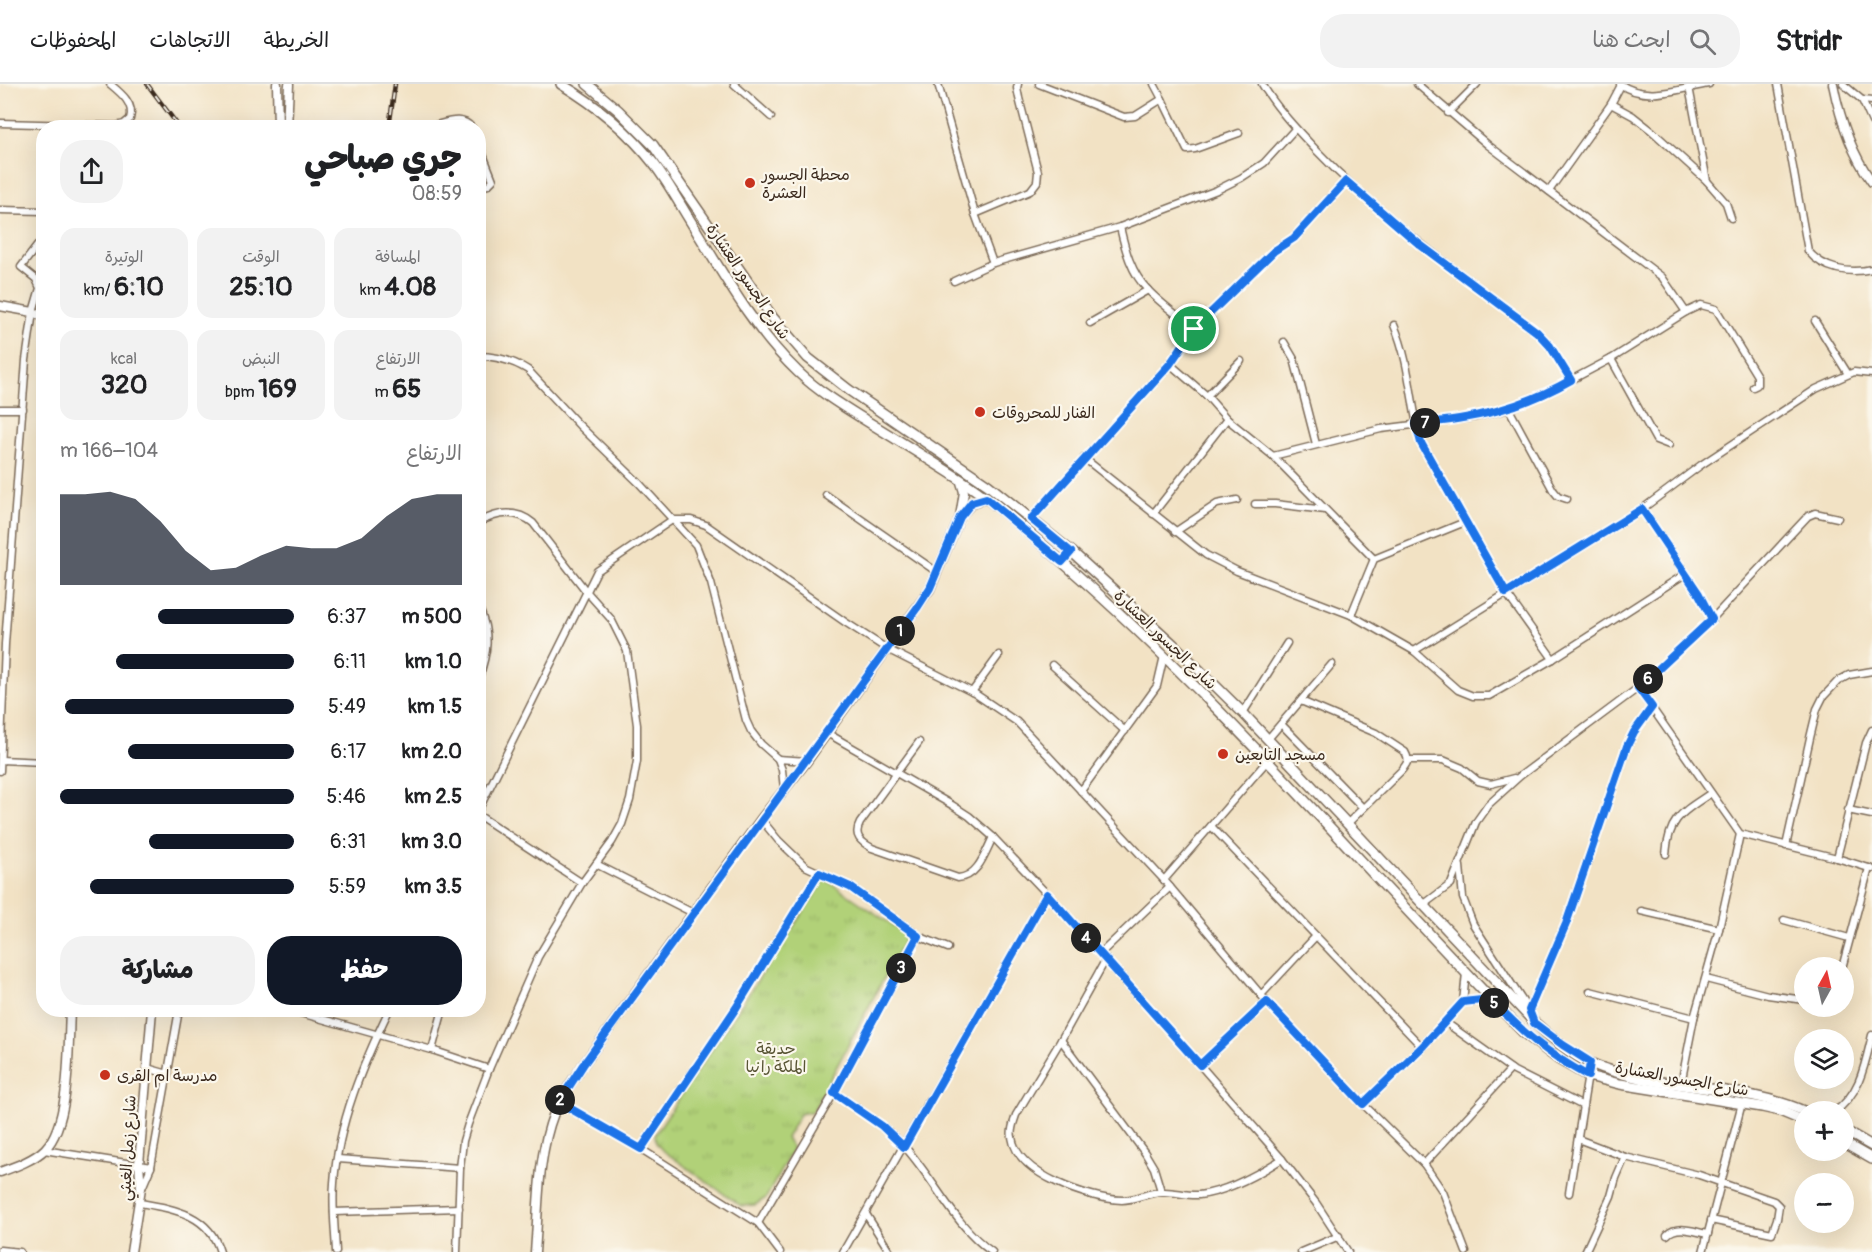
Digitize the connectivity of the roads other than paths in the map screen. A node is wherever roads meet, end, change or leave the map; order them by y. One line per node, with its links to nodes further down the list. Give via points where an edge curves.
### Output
1 (110, 84): 26 (street, via 129,103 132,115)
2 (277, 84): 27 (street)
3 (289, 84): 28 (street)
4 (561, 84): 79 (main road, شارع الجسور العشارة, via 627,134 654,164 751,315 800,375 836,402)
5 (735, 84): 25 (street)
6 (938, 84): 42 (street)
7 (1018, 84): 42 (street, via 1037,182 1030,191)
8 (1039, 84): 20 (street, via 1124,117 1135,116)
9 (1154, 84): 20 (street)
10 (1262, 84): 32 (street)
11 (1417, 84): 24 (street)
12 (1477, 84): 24 (street)
13 (1709, 84): 19 (street)
14 (1778, 84): 47 (street, via 1808,251 1824,264 1849,272)
15 (1833, 84): 37 (street, via 1851,145)
16 (1843, 84): 21 (street)
17 (590, 85): 91 (main road, شارع الجسور العشارة, via 653,145 773,318 807,358 973,473)
18 (1621, 85): 19 (street, via 1650,95); 23 (street)
19 (1689, 87): 36 (street)
20 (1162, 99): 33 (street, via 1186,150)
21 (1862, 100): 22 (street); 29 (street)
22 (1872, 101)
23 (1611, 104): 36 (street, via 1652,131); 39 (street)
24 (1448, 113): 39 (street)
25 (771, 117)
26 (129, 120)
27 (278, 120)
28 (287, 120)
29 (1872, 122)
30 (0, 123): 31 (street)
31 (36, 125)
32 (1296, 129): 35 (street); 44 (street, via 1264,163 1241,178)
33 (1239, 133)
34 (486, 162): 38 (street, via 493,180)
35 (1346, 181): 59 (street, via 1294,238 1274,251); 67 (street, via 1419,244 1537,332)
36 (1707, 181): 43 (street, via 1726,203)
37 (1872, 183)
38 (486, 185)
39 (1549, 191): 54 (street, via 1662,277)
40 (0, 210): 41 (street)
41 (36, 211)
42 (975, 214): 46 (street)
43 (1731, 218)
44 (1120, 227): 46 (street); 50 (street, via 1131,263)
45 (36, 247): 48 (street, via 21,267)
46 (993, 263): 49 (street)
47 (1872, 269)
48 (36, 279)
49 (954, 281)
50 (1148, 290): 57 (street); 59 (street)
51 (36, 298): 53 (street)
52 (0, 306): 53 (street)
53 (33, 312): 55 (street); 71 (street)
54 (1686, 312): 62 (street); 68 (street, via 1701,305 1716,309 1757,376 1757,385)
55 (36, 313)
56 (1815, 321): 65 (street)
57 (1090, 323)
58 (1394, 325): 74 (street, via 1401,340)
59 (1194, 329): 64 (street)
60 (1284, 342): 75 (street, via 1294,359)
61 (486, 356): 92 (street, via 501,357 528,370)
62 (1611, 359): 67 (street); 76 (street, via 1656,440)
63 (1240, 362): 69 (street)
64 (1170, 364): 69 (street); 78 (street)
65 (1848, 374): 66 (street); 85 (street, via 1779,412)
66 (1872, 374)
67 (1571, 380): 72 (street)
68 (1753, 387)
69 (1207, 396): 73 (street)
70 (0, 409): 71 (street)
71 (22, 409): 103 (street)
72 (1509, 409): 74 (street); 82 (street, via 1553,490)
73 (1227, 419): 77 (street); 87 (street)
74 (1416, 424): 75 (street); 93 (street, via 1421,443)
75 (1316, 444): 77 (street)
76 (1669, 445)
77 (1273, 456): 86 (street)
78 (1084, 458): 87 (street); 91 (street)
79 (960, 479): 81 (main road, شارع الجسور العشارة); 88 (street, via 964,492)
80 (826, 495): 98 (street)
81 (986, 498): 88 (street, via 972,502); 97 (main road, شارع الجسور العشارة)
82 (1567, 499)
83 (1237, 500): 94 (street, via 1217,504)
84 (1255, 504): 86 (street)
85 (1642, 509): 99 (street); 101 (street)
86 (1325, 510): 96 (street)
87 (1153, 514): 94 (street)
88 (960, 517): 98 (street)
89 (1838, 518): 105 (street, via 1815,513 1808,516)
90 (486, 519): 100 (street, via 508,513 527,518)
91 (1031, 519): 95 (main road, شارع الجسور العشارة)
92 (672, 520): 100 (street, via 597,571); 108 (street, via 706,525); 129 (street, via 701,554 746,720 761,744)
93 (1465, 522): 96 (street); 101 (street)
94 (1175, 532): 104 (street, via 1237,571)
95 (1071, 552): 97 (main road); 121 (main road, شارع الجسور العشارة)
96 (1374, 559): 104 (street)
97 (1062, 562): 112 (main road, شارع الجسور العشارة)
98 (937, 572): 108 (street)
99 (1685, 574): 105 (street); 113 (street)
100 (586, 591): 141 (street); 155 (street, via 611,619 627,651 637,725 637,761 630,801 622,824)
101 (1506, 593): 110 (street); 113 (street)
102 (0, 603): 103 (street)
103 (8, 603): 131 (street)
104 (1351, 615): 110 (street)
105 (1712, 619): 117 (street)
106 (486, 625): 109 (street)
107 (1287, 643): 121 (street)
108 (887, 649): 118 (street); 125 (street)
109 (486, 651)
110 (1414, 651): 113 (street, via 1458,690 1473,696 1489,696)
111 (999, 655): 118 (street)
112 (1164, 656): 124 (street, via 1159,682); 130 (main road, شارع الجسور العشارة)
113 (1552, 659)
114 (1332, 664): 119 (street)
115 (1052, 665): 124 (street)
116 (1872, 671): 151 (street, via 1838,681 1817,709)
117 (1638, 688): 120 (street); 137 (street)
118 (972, 692): 139 (street, via 1017,722)
119 (1301, 700): 122 (street); 133 (street, via 1376,733 1405,752)
120 (1652, 707): 140 (street); 182 (street, via 1627,746 1566,924)
121 (1243, 713): 126 (main road, شارع الجسور العشارة)
122 (1281, 724): 126 (street); 142 (street)
123 (1872, 730): 128 (street)
124 (1125, 731): 139 (street)
125 (826, 733): 132 (street); 136 (street)
126 (1268, 739): 147 (main road, شارع الجسور العشارة)
127 (919, 742): 136 (street)
128 (1869, 744): 143 (street)
129 (778, 759): 132 (street); 138 (street)
130 (1268, 759): 148 (street); 174 (main road, شارع الجسور العشارة)
131 (1, 760): 134 (street); 135 (street)
132 (807, 760): 138 (street)
133 (1409, 760): 137 (street, via 1443,760 1478,781 1491,784); 142 (street)
134 (36, 762)
135 (0, 771)
136 (897, 774): 150 (street, via 960,810); 150 (street, via 860,823 857,836 863,843 965,878 978,866)
137 (1520, 776): 154 (street, via 1488,805 1476,822)
138 (784, 790): 146 (street)
139 (1081, 790): 158 (street)
140 (1711, 793): 149 (street); 152 (street, via 1674,822)
141 (486, 797)
142 (1363, 808): 147 (street)
143 (1848, 810): 144 (street); 153 (street)
144 (1872, 815)
145 (486, 818): 159 (street)
146 (761, 819): 157 (street, via 777,840); 164 (street)
147 (1347, 825): 162 (main road, شارع الجسور العشارة)
148 (1211, 826): 158 (street); 168 (street)
149 (1740, 834): 151 (street); 166 (street)
150 (993, 837): 161 (street)
151 (1786, 846): 153 (street)
152 (1665, 855)
153 (1837, 858): 156 (street)
154 (1460, 862): 162 (street, via 1451,884); 182 (street, via 1463,898 1473,924)
155 (596, 864): 159 (street); 164 (street)
156 (1870, 868): 169 (street)
157 (819, 873): 167 (street, via 850,887); 217 (street, via 736,1008)
158 (1164, 880): 160 (street)
159 (582, 884): 200 (street, via 527,978)
160 (1170, 887): 171 (street); 177 (street)
161 (1047, 894): 171 (street); 216 (street)
162 (1424, 905): 191 (main road, شارع الجسور العشارة)
163 (1641, 911): 166 (street)
164 (693, 913): 207 (street)
165 (1784, 920): 169 (street)
166 (1719, 929): 175 (street)
167 (918, 936): 170 (street); 205 (street)
168 (1316, 936): 177 (street); 195 (street)
169 (1849, 938): 172 (street)
170 (948, 948)
171 (1101, 953): 173 (street)
172 (1845, 957)
173 (1106, 959): 194 (street); 198 (street)
174 (1466, 973): 178 (main road, شارع الجسور العشارة); 181 (street)
175 (1706, 979): 179 (street); 189 (street)
176 (1590, 991): 189 (street)
177 (1261, 995): 180 (street)
178 (1491, 999): 181 (street); 203 (main road, شارع الجسور العشارة, via 1540,1046)
179 (1794, 999)
180 (1267, 1002): 198 (street); 209 (street)
181 (1463, 1002): 190 (street)
182 (1529, 1010): 191 (street)
183 (70, 1017): 219 (street, via 60,1122)
184 (151, 1017): 199 (street, شارع زمل الغيثي)
185 (178, 1017): 202 (street)
186 (317, 1017): 192 (street)
187 (386, 1017): 192 (street)
188 (441, 1017): 196 (street)
189 (1694, 1018): 204 (street)
190 (1445, 1022): 195 (street); 201 (street)
191 (1534, 1023): 197 (main road, شارع الجسور العشارة)
192 (377, 1035): 196 (street); 221 (street, via 350,1101)
193 (1872, 1035): 206 (street, via 1865,1066)
194 (1061, 1040): 231 (street, via 1145,1153); 231 (street, via 1012,1127 1016,1149 1024,1160 1055,1182 1091,1195 1130,1200)
195 (1422, 1047): 209 (street)
196 (432, 1050): 200 (street)
197 (1590, 1062): 203 (street); 204 (main road, شارع الجسور العشارة, via 1635,1077)
198 (1200, 1065): 222 (street)
199 (147, 1068): 202 (street); 224 (street, شارع زمل الغيثي)
200 (489, 1069): 227 (street, via 468,1124)
201 (1511, 1069): 210 (street); 225 (street)
202 (168, 1074): 226 (street)
203 (1588, 1076): 208 (main road, شارع الجسور العشارة); 210 (street)
204 (1682, 1084): 211 (main road, شارع الجسور العشارة)
205 (834, 1093): 216 (street, via 882,1126); 238 (street)
206 (1847, 1101)
207 (559, 1102): 217 (street); 248 (street, via 543,1160)
208 (1742, 1103): 212 (main road, شارع الجسور العشارة); 229 (street)
209 (1363, 1104): 225 (street)
210 (1583, 1106): 214 (street)
211 (1794, 1108)
212 (1794, 1117)
213 (1854, 1136): 215 (main road)
214 (1578, 1139): 220 (street); 232 (street)
215 (1872, 1146)
216 (904, 1147): 236 (street); 252 (street, via 966,1230)
217 (641, 1149): 238 (street)
218 (1854, 1149): 223 (main road)
219 (44, 1150): 224 (street); 228 (street)
220 (1625, 1157): 229 (street); 256 (street)
221 (338, 1159): 227 (street); 235 (street)
222 (1282, 1159): 231 (street, via 1256,1176 1211,1192 1186,1195); 241 (street)
223 (1872, 1159)
224 (139, 1164): 226 (street); 230 (street, شارع زمل الغيثي)
225 (1424, 1164): 255 (street, via 1443,1192)
226 (151, 1167): 230 (street)
227 (459, 1168): 234 (street)
228 (0, 1172)
229 (1721, 1183): 237 (street); 237 (street, via 1774,1201 1779,1208 1777,1219 1771,1233)
230 (141, 1188): 233 (street, شارع زمل الغيثي)
231 (1161, 1191)
232 (1569, 1193)
233 (140, 1203): 244 (street, شارع زمل الغيثي); 245 (street, via 193,1216 211,1233)
234 (459, 1208): 235 (street); 247 (street)
235 (334, 1212): 246 (street)
236 (866, 1214): 250 (street); 251 (street)
237 (1711, 1220): 239 (street)
238 (758, 1223): 249 (street)
239 (1708, 1234): 240 (street, via 1678,1229); 257 (street)
240 (1667, 1235)
241 (1339, 1236): 253 (street); 254 (street)
242 (0, 1250): 243 (street)
243 (20, 1252)
244 (131, 1252)
245 (220, 1252)
246 (336, 1252)
247 (457, 1252)
248 (535, 1252)
249 (780, 1252)
250 (843, 1252)
251 (890, 1252)
252 (992, 1252)
253 (1301, 1252)
254 (1348, 1252)
255 (1466, 1252)
256 (1585, 1252)
257 (1703, 1252)

